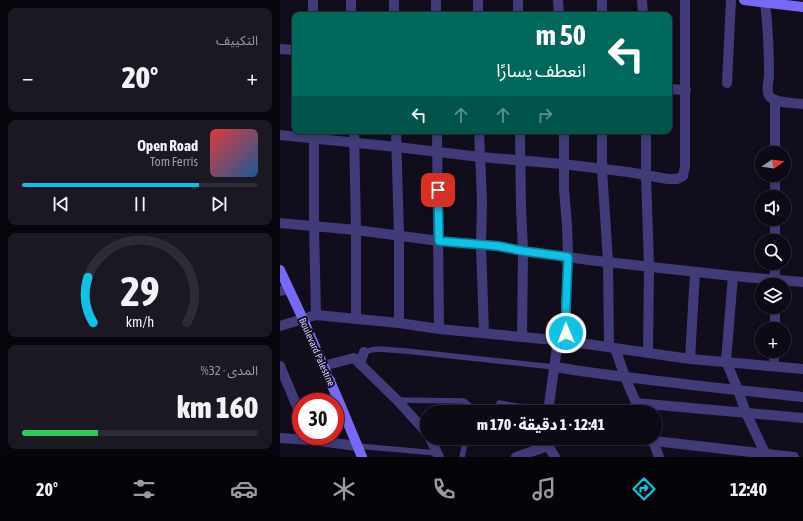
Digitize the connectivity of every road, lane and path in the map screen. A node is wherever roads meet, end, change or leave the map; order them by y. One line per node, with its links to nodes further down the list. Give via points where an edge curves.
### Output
1 (313, 0): 15 (street)
2 (351, 0): 16 (street)
3 (394, 0): 17 (street)
4 (436, 0): 18 (street)
5 (478, 0): 19 (street)
6 (518, 0): 20 (street)
7 (558, 0): 21 (street)
8 (602, 0): 22 (street)
9 (642, 0): 23 (street)
10 (685, 0): 28 (street)
11 (731, 0): 26 (street)
12 (744, 0): 13 (street)
13 (765, 2): 14 (street); 29 (street, via 769,62 768,93)
14 (803, 7)
15 (313, 12)
16 (351, 12)
17 (394, 12)
18 (436, 12)
19 (478, 12)
20 (518, 12)
21 (559, 12)
22 (602, 12)
23 (643, 12)
24 (280, 49): 25 (street)
25 (292, 50)
26 (727, 83)
27 (672, 89): 28 (street)
28 (686, 90): 49 (street, via 683,176 673,179)
29 (775, 100): 30 (street); 42 (street)
30 (803, 104)
31 (354, 134): 41 (street)
32 (396, 134): 43 (street)
33 (437, 134): 44 (street)
34 (479, 134): 45 (street)
35 (520, 134): 46 (street)
36 (564, 134): 47 (street)
37 (602, 134): 48 (street)
38 (646, 134): 49 (street)
39 (280, 135): 40 (street)
40 (314, 135): 41 (street); 51 (street)
41 (354, 142): 43 (street); 52 (street)
42 (775, 146)
43 (397, 147): 44 (street); 53 (street)
44 (438, 152): 45 (street); 54 (street)
45 (480, 157): 46 (street); 55 (street)
46 (521, 161): 47 (street); 56 (street)
47 (564, 164): 48 (street); 57 (street)
48 (602, 169): 49 (street); 58 (street)
49 (646, 175): 59 (street)
50 (280, 223): 51 (street)
51 (314, 226): 52 (street); 67 (street)
52 (356, 230): 53 (street); 69 (street)
53 (399, 236): 54 (street); 70 (street)
54 (439, 241): 55 (street); 72 (street)
55 (481, 245): 56 (street); 73 (street)
56 (523, 251): 57 (street); 74 (street)
57 (568, 257): 58 (street); 75 (street)
58 (608, 262): 59 (street); 76 (street)
59 (649, 266): 61 (street); 78 (street)
60 (280, 270): 66 (street, Boulevard Palestine)
61 (695, 272): 62 (street); 80 (street)
62 (733, 276): 63 (street); 82 (street)
63 (755, 279)
64 (791, 282): 65 (street)
65 (803, 282)
66 (284, 290): 68 (street, Boulevard Palestine)
67 (316, 315): 68 (street); 69 (street)
68 (303, 319): 71 (street); 84 (street, Boulevard Palestine)
69 (356, 319): 70 (street)
70 (399, 323): 72 (street)
71 (280, 326)
72 (439, 328): 73 (street)
73 (484, 333): 74 (street)
74 (522, 338): 75 (street)
75 (562, 341): 76 (street); 86 (street)
76 (612, 348): 78 (street); 88 (street)
77 (364, 352): 81 (street); 86 (lane, via 378,349 406,350)
78 (648, 353): 80 (street)
79 (774, 358): 85 (street)
80 (690, 359): 82 (street)
81 (357, 361): 84 (street); 92 (street)
82 (726, 361): 85 (street); 89 (street)
83 (280, 366): 90 (street)
84 (323, 366): 111 (street, Boulevard Palestine)
85 (774, 366): 87 (street)
86 (554, 367): 88 (street); 96 (street)
87 (803, 369)
88 (625, 377): 89 (street); 97 (street)
89 (738, 390): 91 (street); 99 (street)
90 (292, 394)
91 (803, 397)
92 (397, 400): 94 (lane, via 464,401); 101 (street)
93 (499, 403): 95 (lane)
94 (469, 405)
95 (510, 405)
96 (549, 405)
97 (637, 405)
98 (662, 409): 99 (street)
99 (746, 413): 100 (street); 113 (street)
100 (803, 418)
101 (420, 425)
102 (280, 438): 103 (street)
103 (292, 438)
104 (662, 440): 113 (street)
105 (344, 444): 111 (street)
106 (433, 445): 112 (street)
107 (465, 445): 115 (lane)
108 (541, 445): 116 (street)
109 (549, 445): 117 (street)
110 (654, 445): 118 (street)
111 (357, 446): 112 (lane); 114 (street, Boulevard Palestine)
112 (438, 455)
113 (766, 456): 119 (street)
114 (362, 457)
115 (462, 457)
116 (516, 457)
117 (555, 457)
118 (659, 457)
119 (794, 457)

